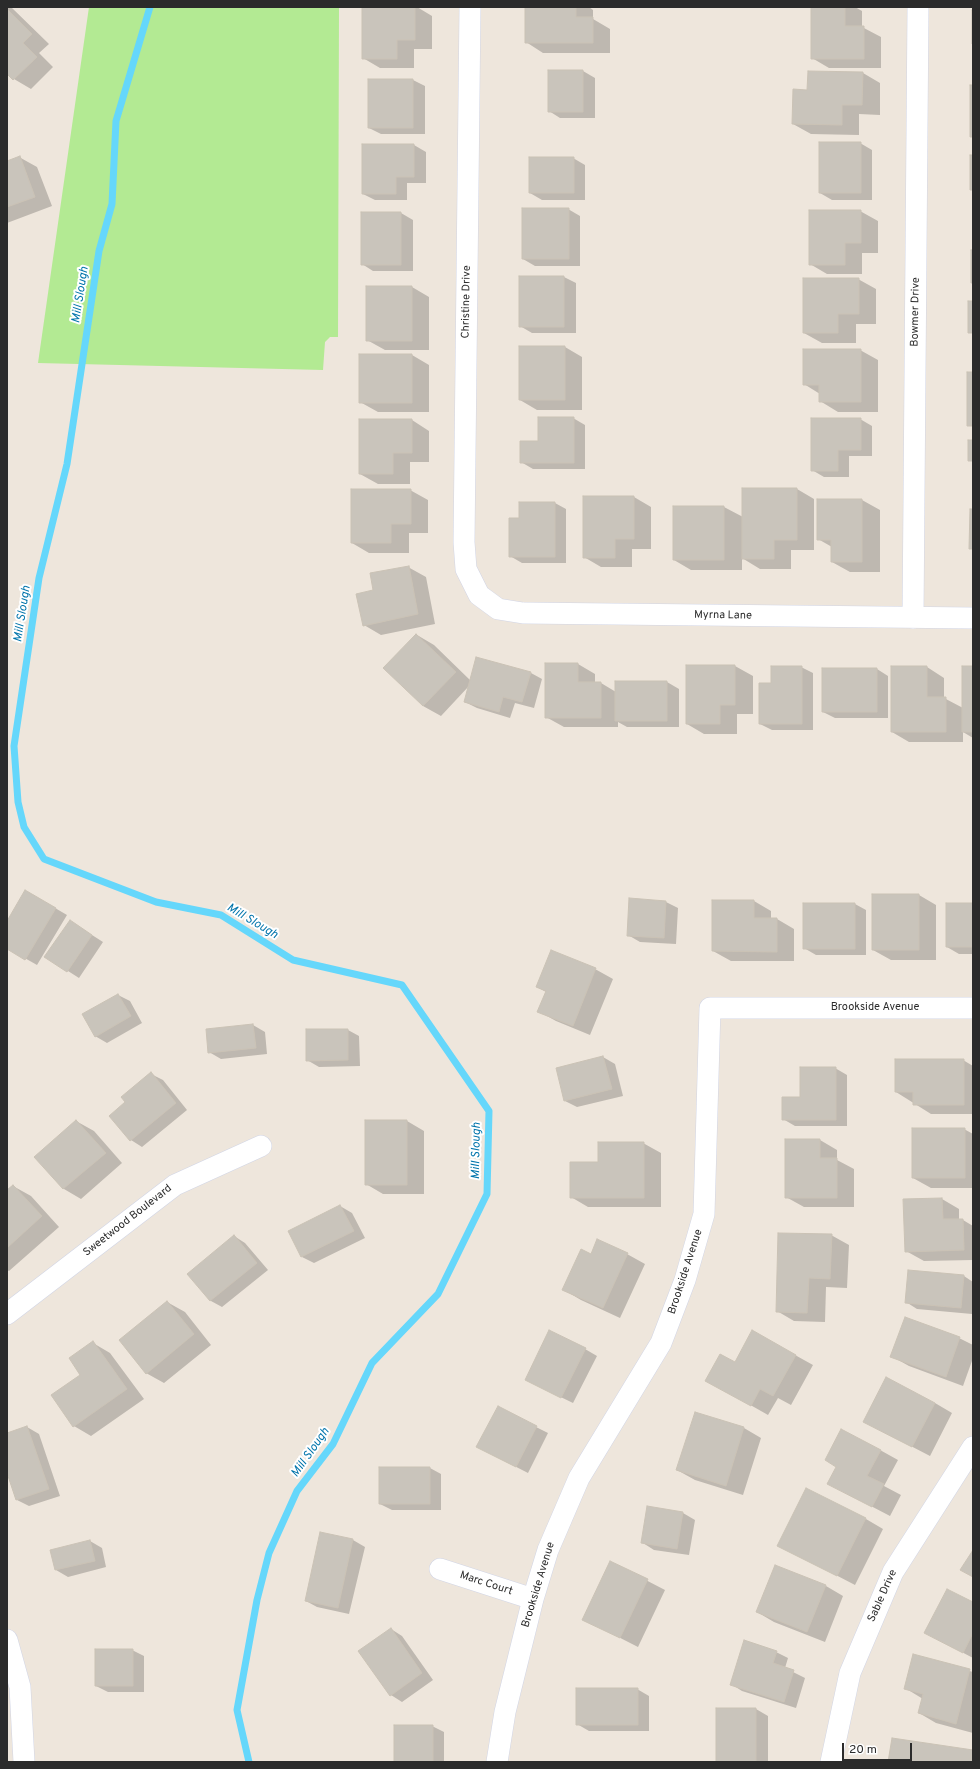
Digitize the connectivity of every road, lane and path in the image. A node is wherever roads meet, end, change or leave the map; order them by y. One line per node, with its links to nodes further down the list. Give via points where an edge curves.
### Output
1 (470, 7): 3 (street, Christine Drive, via 464,542 466,569)
2 (918, 7): 4 (street, Bowmer Drive)
3 (479, 595): 4 (street, Myrna Lane, via 498,609 523,613)
4 (913, 618): 5 (street, Myrna Lane)
5 (973, 618)
6 (973, 1008): 11 (street, Brookside Avenue, via 710,1008 704,1214 685,1280 661,1343 579,1478 548,1550)
7 (261, 1146): 8 (street, Sweetwood Boulevard, via 175,1185)
8 (7, 1314)
9 (973, 1446): 15 (street, Sable Drive, via 893,1572 850,1673)
10 (440, 1569): 11 (street, Marc Court)
11 (533, 1599): 14 (street, Brookside Avenue, via 505,1712)
12 (7, 1640): 13 (street, via 20,1687)
13 (24, 1762)
14 (497, 1762)
15 (831, 1762)

